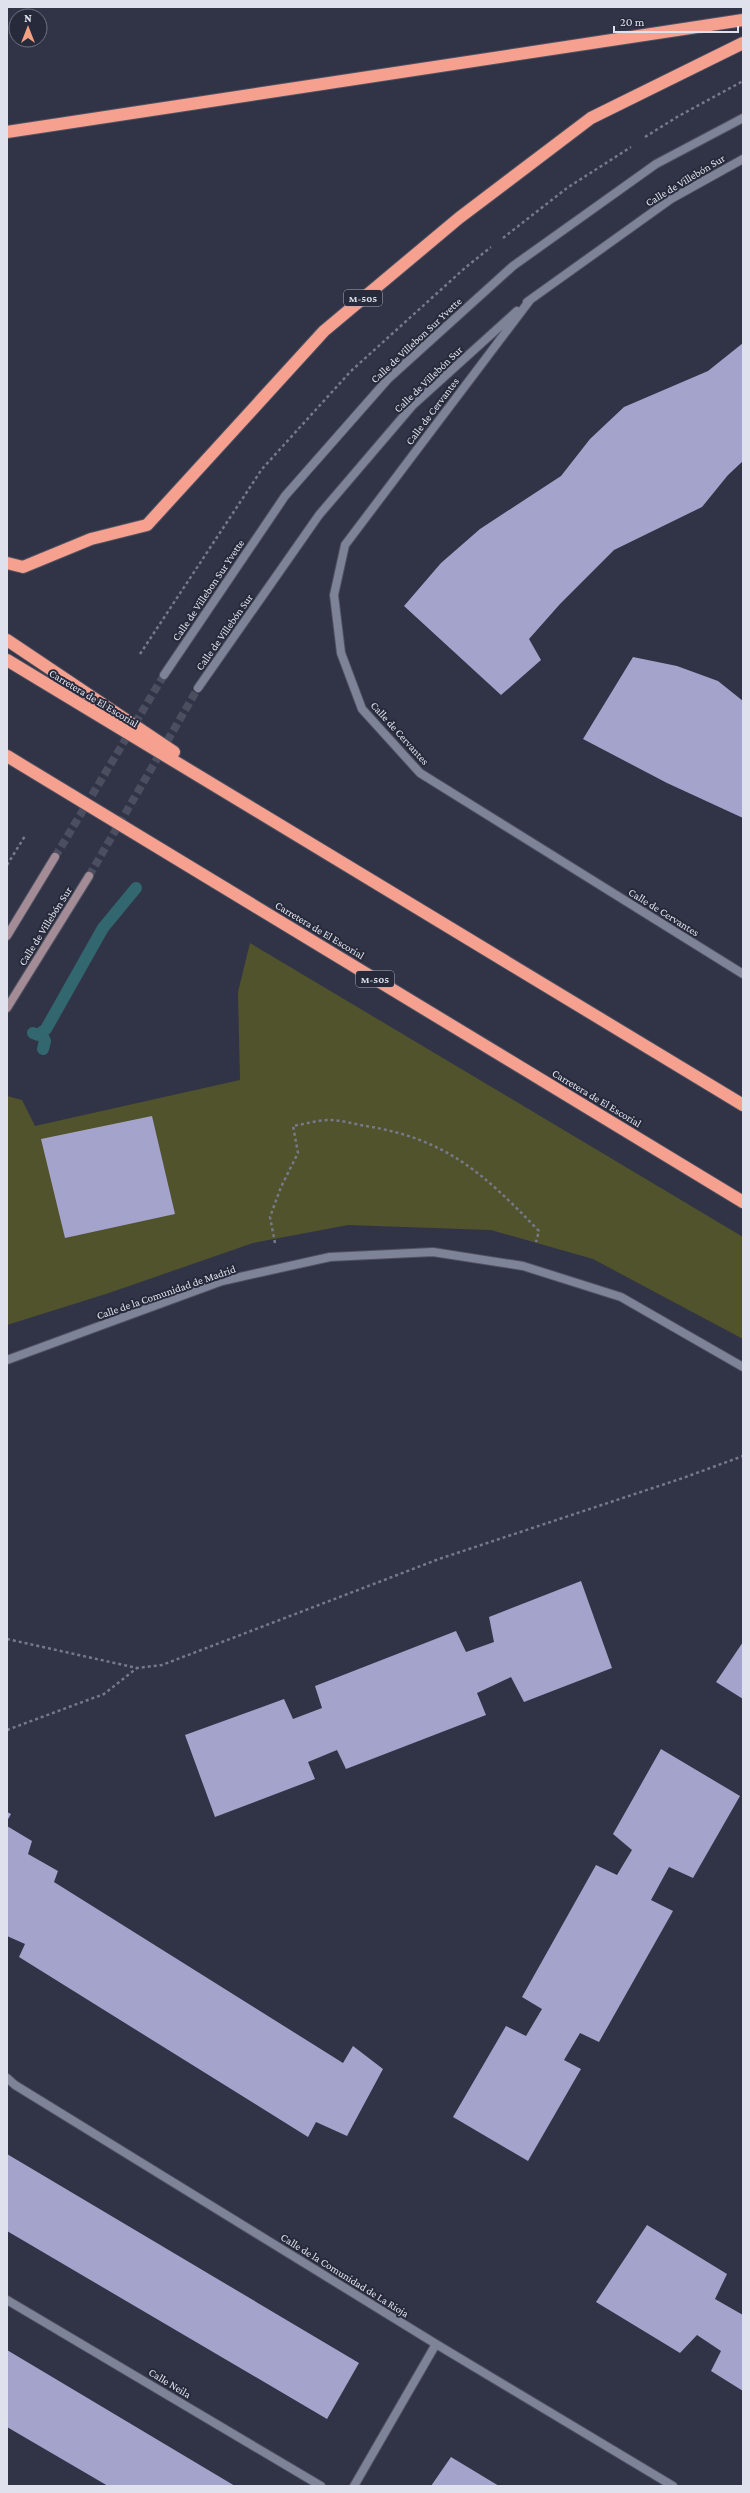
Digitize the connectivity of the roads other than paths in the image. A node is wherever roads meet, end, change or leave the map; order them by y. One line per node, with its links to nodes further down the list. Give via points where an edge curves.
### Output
1 (743, 20): 4 (highway)
2 (743, 43): 7 (highway, M-505, via 591,118 459,218 324,331 147,525 91,539 23,567)
3 (743, 118): 10 (street, Calle de Villebon Sur Yvette, via 656,164 512,266 388,379 285,496)
4 (7, 132)
5 (743, 159): 6 (street, Calle de Villebón Sur, via 671,199)
6 (530, 300): 11 (street, Calle de Villebón Sur, via 413,405 319,515); 17 (street, Calle de Cervantes, via 345,545 334,595 341,653 362,709 420,773)
7 (7, 564)
8 (7, 640): 13 (highway)
9 (7, 660): 13 (highway, Carretera de El Escorial)
10 (164, 675)
11 (198, 688)
12 (7, 756): 20 (highway, Carretera de El Escorial / M-505)
13 (316, 848): 19 (highway, Carretera de El Escorial)
14 (55, 857): 16 (street)
15 (89, 876): 18 (street, Calle de Villebón Sur)
16 (7, 936)
17 (743, 974)
18 (7, 1008)
19 (743, 1105)
20 (743, 1202)
21 (7, 1360): 22 (street, Calle de la Comunidad de Madrid, via 222,1282 330,1257 433,1252 529,1268 621,1297)
22 (743, 1367)
23 (7, 2078): 25 (street, Calle de la Comunidad de La Rioja)
24 (7, 2300): 26 (street, Calle Neila)
25 (436, 2344): 27 (street); 28 (street, Calle de la Comunidad de La Rioja)
26 (321, 2486)
27 (354, 2486)
28 (673, 2486)

